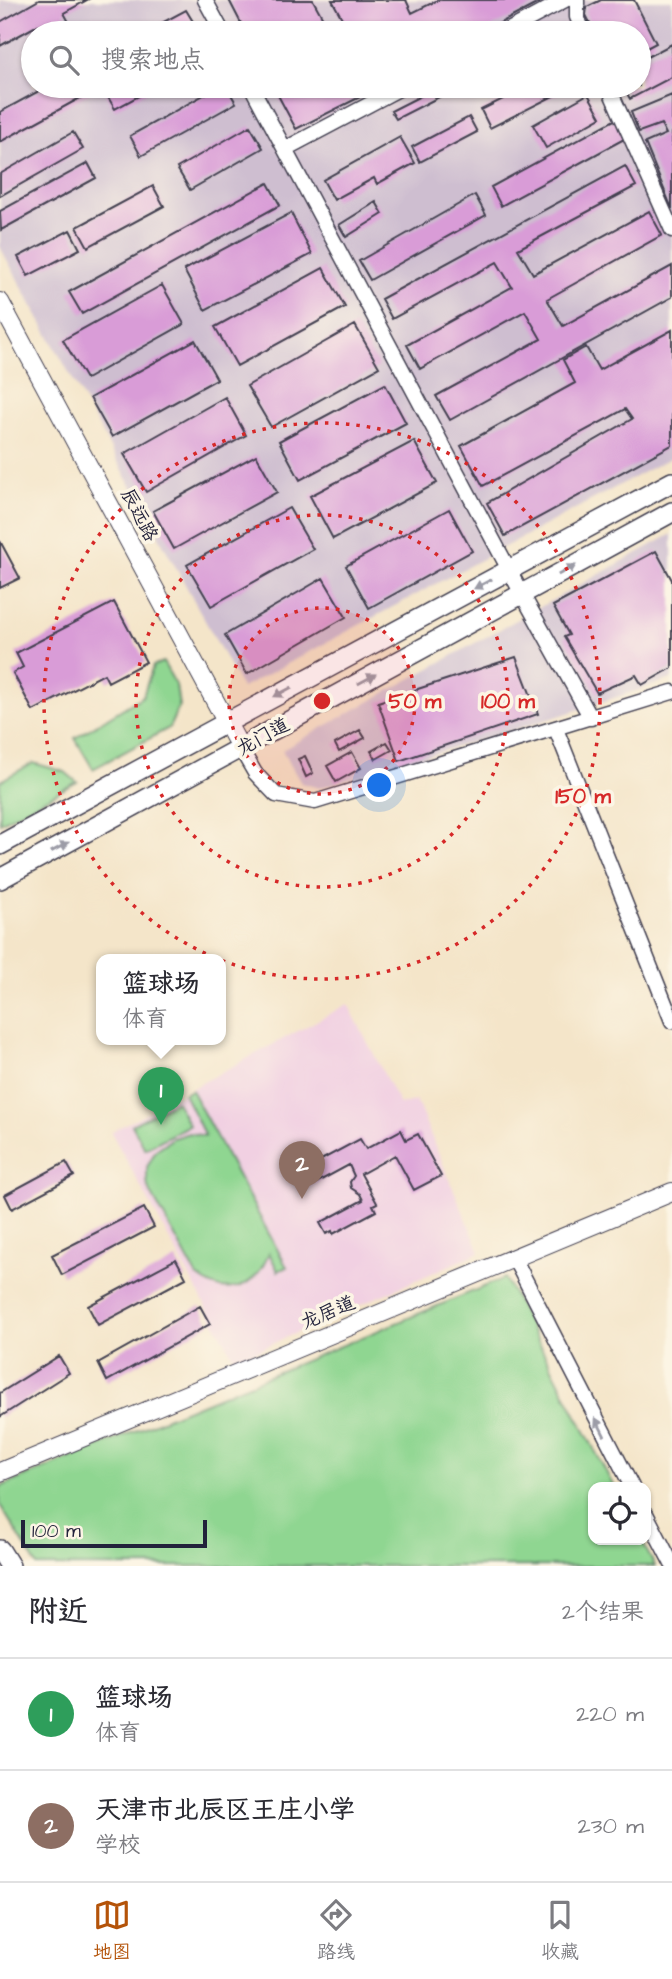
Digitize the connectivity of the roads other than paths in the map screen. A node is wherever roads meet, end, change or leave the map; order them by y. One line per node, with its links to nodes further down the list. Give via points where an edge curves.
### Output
1 (205, 0): 4 (street)
2 (565, 0): 5 (street)
3 (577, 0): 6 (street)
4 (216, 21)
5 (526, 21)
6 (579, 21)
7 (257, 98): 10 (street)
8 (381, 98): 10 (street)
9 (613, 98): 11 (street)
10 (285, 149): 15 (street)
11 (672, 230)
12 (0, 302): 19 (street, 辰远路)
13 (672, 482): 15 (main road, 龙门道)
14 (672, 512): 16 (main road, 龙门道, one-way to 14)
15 (510, 569): 16 (street); 19 (main road, 龙门道, one-way to 19)
16 (522, 594): 18 (street); 21 (main road, 龙门道, one-way to 16)
17 (672, 692): 18 (street)
18 (591, 718): 20 (street)
19 (227, 723): 21 (street, 辰远路); 22 (main road, 龙门道)
20 (556, 729): 21 (street, via 315,802 276,795 255,774); 24 (street)
21 (241, 749): 23 (main road, 龙门道, one-way to 21)
22 (0, 845)
23 (0, 879)
24 (672, 1021)
25 (672, 1192): 26 (street, 龙居道)
26 (514, 1258): 27 (street, 龙居道); 28 (street, one-way to 26)
27 (0, 1472)
28 (629, 1482)
29 (651, 1524): 31 (street)
30 (0, 1550): 32 (main road)
31 (672, 1564)
32 (10, 1566)

